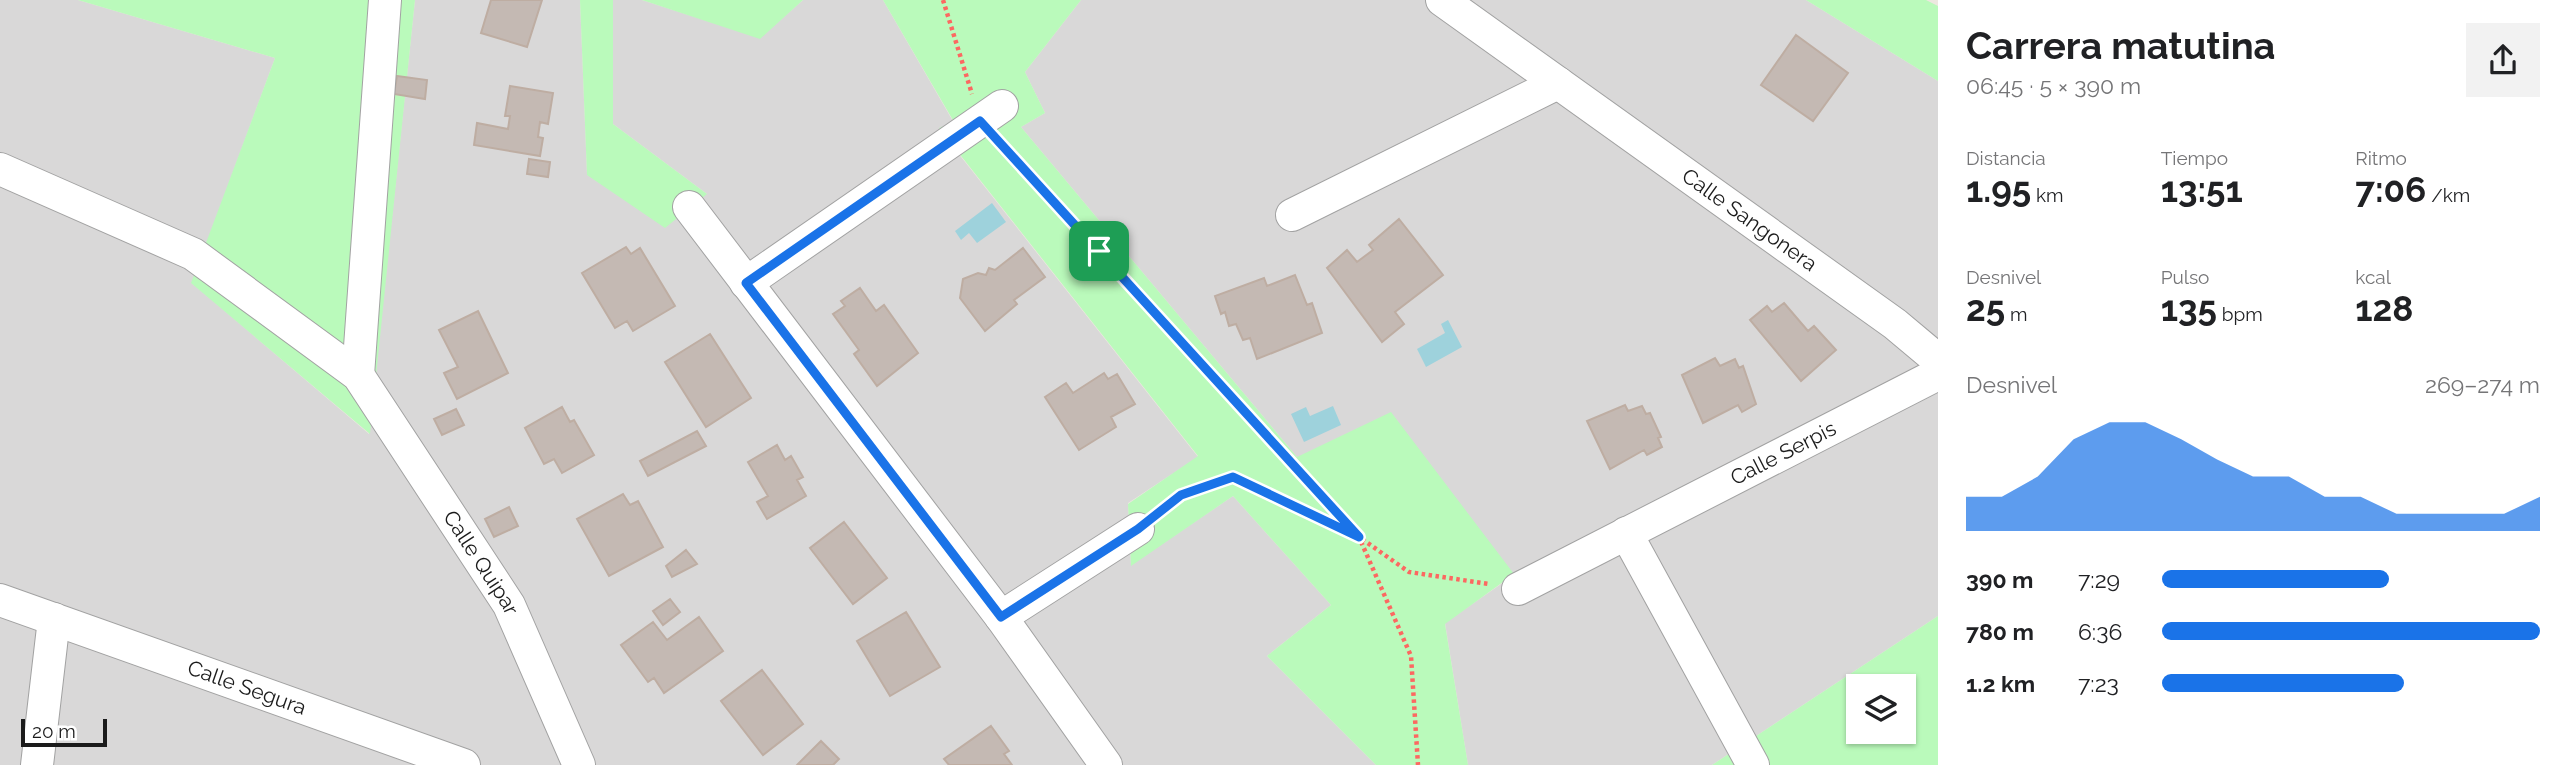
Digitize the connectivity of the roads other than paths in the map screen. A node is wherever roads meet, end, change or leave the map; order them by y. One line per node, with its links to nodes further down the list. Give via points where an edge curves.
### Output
1 (385, 0): 11 (street)
2 (1442, 0): 3 (street, Calle Sangonera)
3 (1558, 83): 7 (street); 9 (street, Calle Sangonera)
4 (991, 114): 8 (street)
5 (0, 169): 11 (street, Calle Quipar, via 193,254)
6 (689, 207): 8 (street)
7 (1292, 215)
8 (746, 283): 16 (street)
9 (1938, 359)
10 (1938, 374): 13 (street, Calle Serpis)
11 (358, 375): 20 (street, Calle Quipar, via 509,605)
12 (1138, 529): 16 (street)
13 (1626, 533): 14 (street, Calle Serpis); 22 (street)
14 (1518, 589)
15 (0, 600): 17 (street, Calle Segura)
16 (1001, 617): 21 (street)
17 (54, 620): 18 (street, Calle Segura); 19 (street)
18 (448, 762)
19 (37, 765)
20 (579, 765)
21 (1106, 765)
22 (1753, 765)

